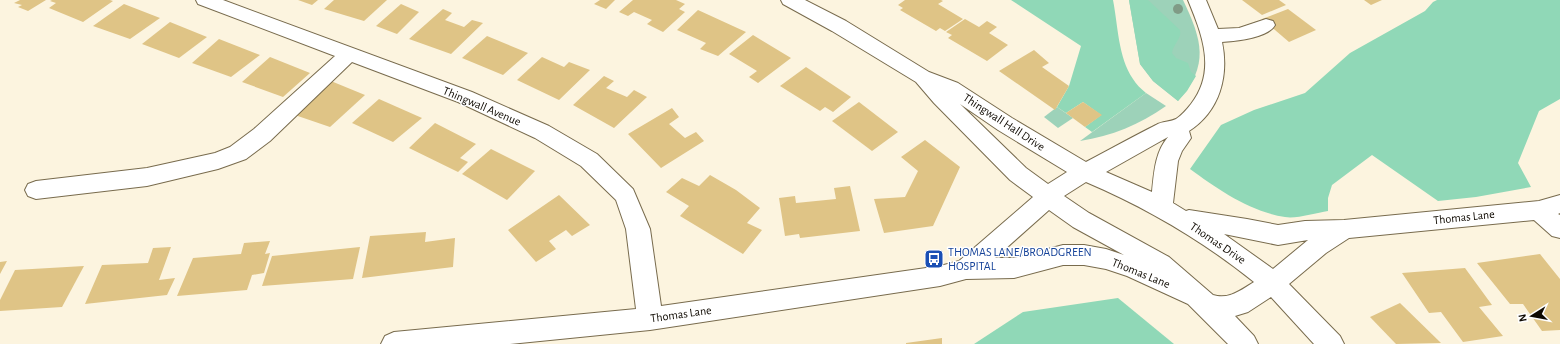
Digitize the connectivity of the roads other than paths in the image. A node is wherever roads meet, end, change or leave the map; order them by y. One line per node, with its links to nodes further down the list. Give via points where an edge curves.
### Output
1 (205, 0): 6 (street, Thingwall Avenue)
2 (790, 0): 7 (street, Thingwall Hall Drive, via 839,26)
3 (1197, 0): 5 (street)
4 (1266, 25): 5 (street, via 1241,34)
5 (1212, 36): 8 (street, via 1215,74 1210,93 1202,107)
6 (350, 54): 10 (street, via 262,135 238,153 218,161 147,177); 19 (street, Thingwall Avenue, via 465,97 542,132 589,160 625,195 638,229)
7 (922, 77): 9 (street, Thingwall Hall Drive, via 951,88); 11 (street, Thingwall Hall Drive, via 1004,160)
8 (1178, 128): 9 (street, Thomas Lane, via 1165,129); 13 (street, via 1180,138 1172,147 1168,160)
9 (1084, 172): 11 (street, Thomas Lane); 13 (street, Thomas Drive)
10 (36, 190)
11 (1048, 197): 16 (street, Thomas Lane); 18 (street, via 1081,220 1161,264)
12 (1550, 207): 14 (street, Thomas Lane); 15 (street)
13 (1170, 212): 14 (street, Thomas Lane, via 1270,234); 17 (street, Thomas Drive, via 1244,260)
14 (1344, 229): 17 (street, Thomas Lane, via 1318,246)
15 (1560, 229)
16 (966, 270): 18 (street, Thomas Lane, via 1014,268 1063,255 1084,255 1135,269); 19 (street, Thomas Lane, via 940,276)
17 (1273, 283): 18 (street, Thomas Lane, via 1230,307 1220,308); 22 (street, Thomas Drive)
18 (1201, 300): 21 (street)
19 (650, 318): 20 (street, Thomas Lane)
20 (407, 343)
21 (1245, 344)
22 (1331, 344)

